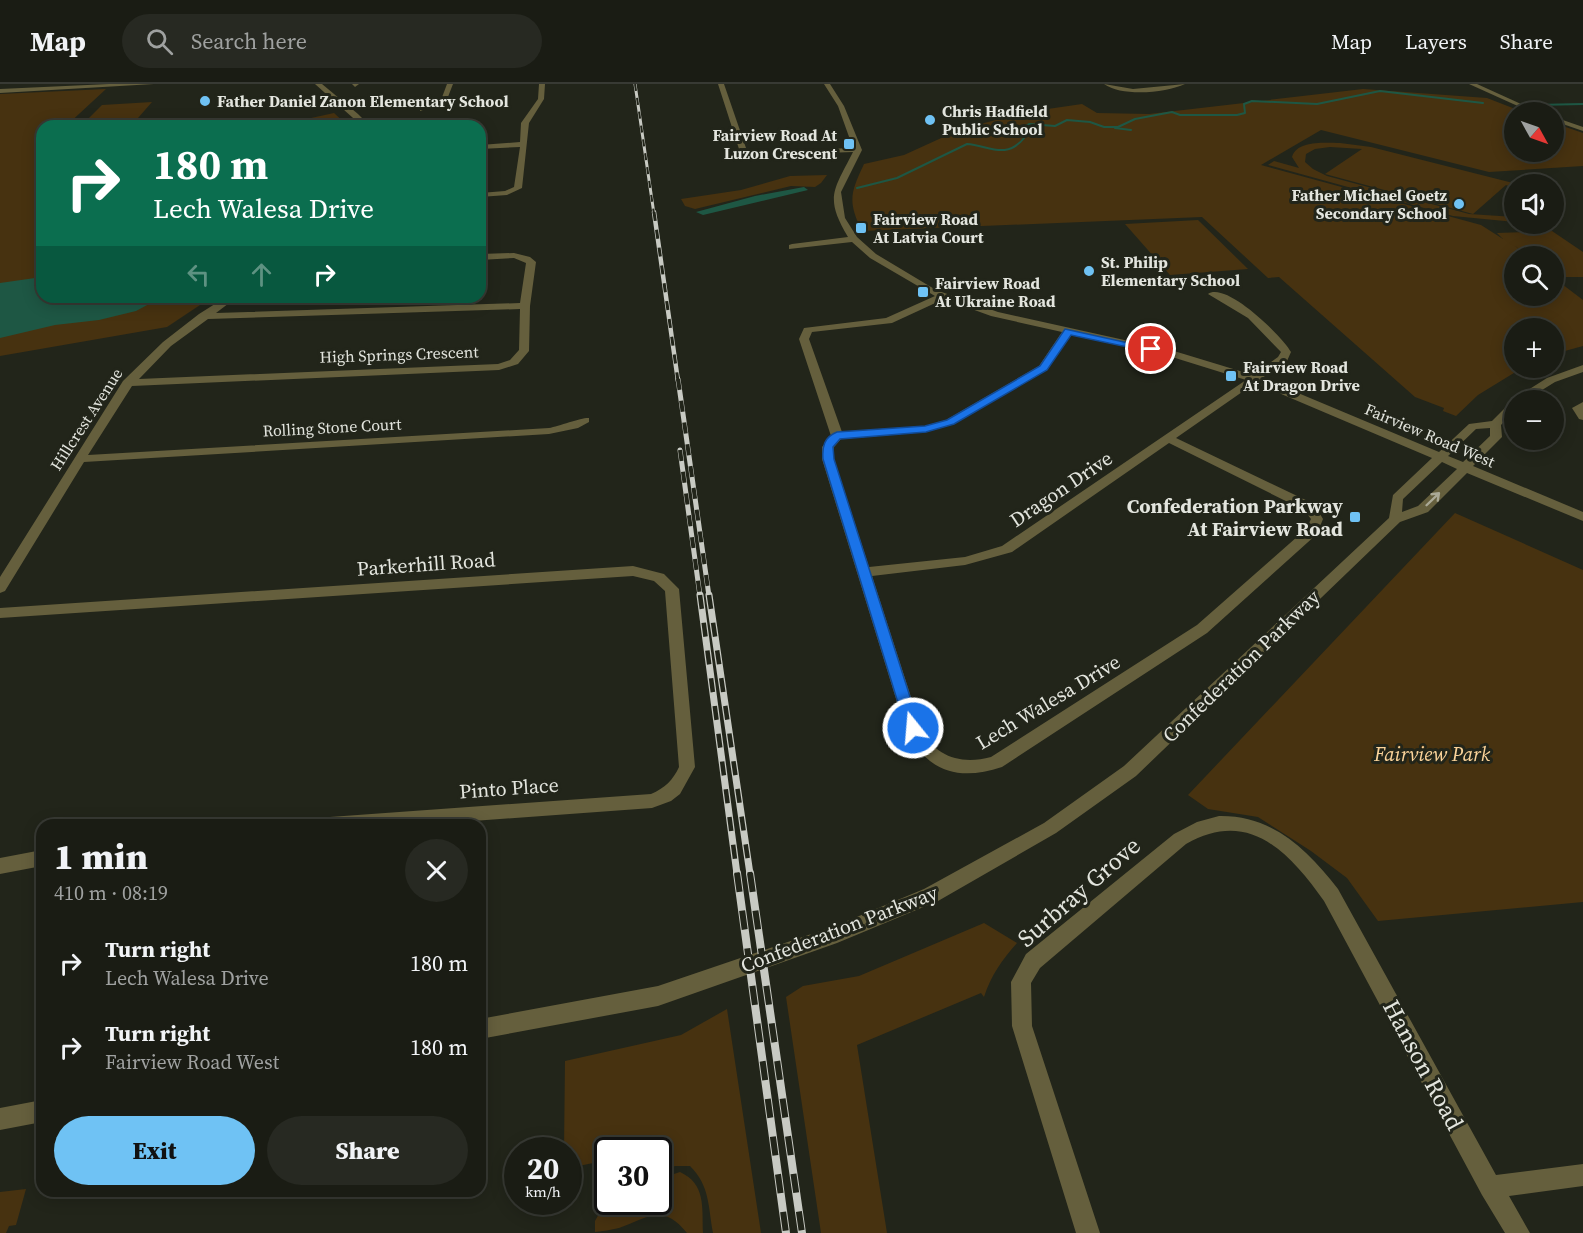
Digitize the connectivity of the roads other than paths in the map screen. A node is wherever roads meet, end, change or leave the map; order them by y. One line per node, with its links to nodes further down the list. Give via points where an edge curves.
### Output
1 (151, 84): 10 (street)
2 (318, 84): 13 (street)
3 (450, 84): 12 (street, via 444,101)
4 (542, 84): 16 (street, via 542,99 525,123)
5 (721, 84): 18 (street, via 748,154)
6 (827, 84): 18 (street, via 841,106)
7 (1107, 84): 8 (street, via 1133,90)
8 (1182, 84)
9 (1472, 84): 11 (street)
10 (0, 91)
11 (1513, 102)
12 (422, 110)
13 (361, 120)
14 (1564, 122): 15 (street)
15 (1583, 129)
16 (524, 144): 17 (street); 19 (street, via 516,190)
17 (486, 147)
18 (858, 150): 20 (street, Fairview Road West, via 837,192 841,218)
19 (486, 195)
20 (854, 239): 21 (street); 24 (street, Fairview Road West, via 890,268)
21 (792, 247)
22 (486, 257): 26 (street, High Springs Crescent, via 529,259)
23 (1213, 294): 30 (street, Dragon Drive, via 1242,307 1286,352 1283,359)
24 (943, 296): 28 (street, Fairview Road West, via 994,314); 38 (street, via 888,321 808,330 804,339)
25 (223, 303): 27 (street, Hillcrest Avenue)
26 (525, 306): 27 (street); 31 (street, High Springs Crescent, via 524,351 514,362 499,367)
27 (203, 316): 31 (street, Hillcrest Avenue, via 155,354)
28 (1068, 331): 30 (street, Fairview Road West, via 1173,354); 38 (street, via 1043,368 950,422 926,429)
29 (1583, 368): 32 (street)
30 (1256, 379): 39 (street, Dragon Drive); 40 (street, Fairview Road West)
31 (127, 383): 41 (street, Hillcrest Avenue)
32 (1535, 390)
33 (1583, 405): 35 (street, via 1578,408)
34 (1504, 415): 37 (street, Confederation Parkway)
35 (1583, 417)
36 (585, 420): 41 (street, Rolling Stone Court, via 549,431)
37 (1495, 424): 40 (street, Confederation Parkway, via 1473,426); 42 (street, Confederation Parkway, via 1496,437)
38 (837, 436): 45 (street, Lech Walesa Drive, via 828,447 828,459)
39 (1169, 439): 45 (street, Dragon Drive, via 1007,549 965,561); 45 (street, Lech Walesa Drive, via 1309,507 1316,513 1316,524 1202,629 996,762 981,767 955,766 931,754 918,741)
40 (1440, 457): 42 (street, Fairview Road West); 44 (street, Confederation Parkway, via 1397,498)
41 (78, 459): 46 (street, Hillcrest Avenue)
42 (1465, 467): 43 (street, Fairview Road West); 44 (street, Confederation Parkway, one-way to 42, via 1423,509)
43 (1583, 517)
44 (1395, 519): 53 (street, Confederation Parkway, via 1130,771 1050,828 951,884 837,934 658,996)
45 (864, 572)
46 (0, 588)
47 (0, 613): 48 (street, Parkerhill Road, via 633,571 659,578 672,589)
48 (687, 767): 49 (street, Pinto Place, via 680,784 669,795 652,801)
49 (400, 819)
50 (36, 859): 51 (street)
51 (0, 866)
52 (1331, 895): 57 (street, Hanson Road); 58 (street, Surbray Grove, via 1308,864 1269,833 1220,823 1180,839 1033,960 1021,982 1022,1026)
53 (486, 1028)
54 (36, 1113): 55 (street)
55 (0, 1119)
56 (1583, 1175): 57 (street)
57 (1490, 1187): 59 (street, Hanson Road)
58 (1088, 1233)
59 (1518, 1233)

